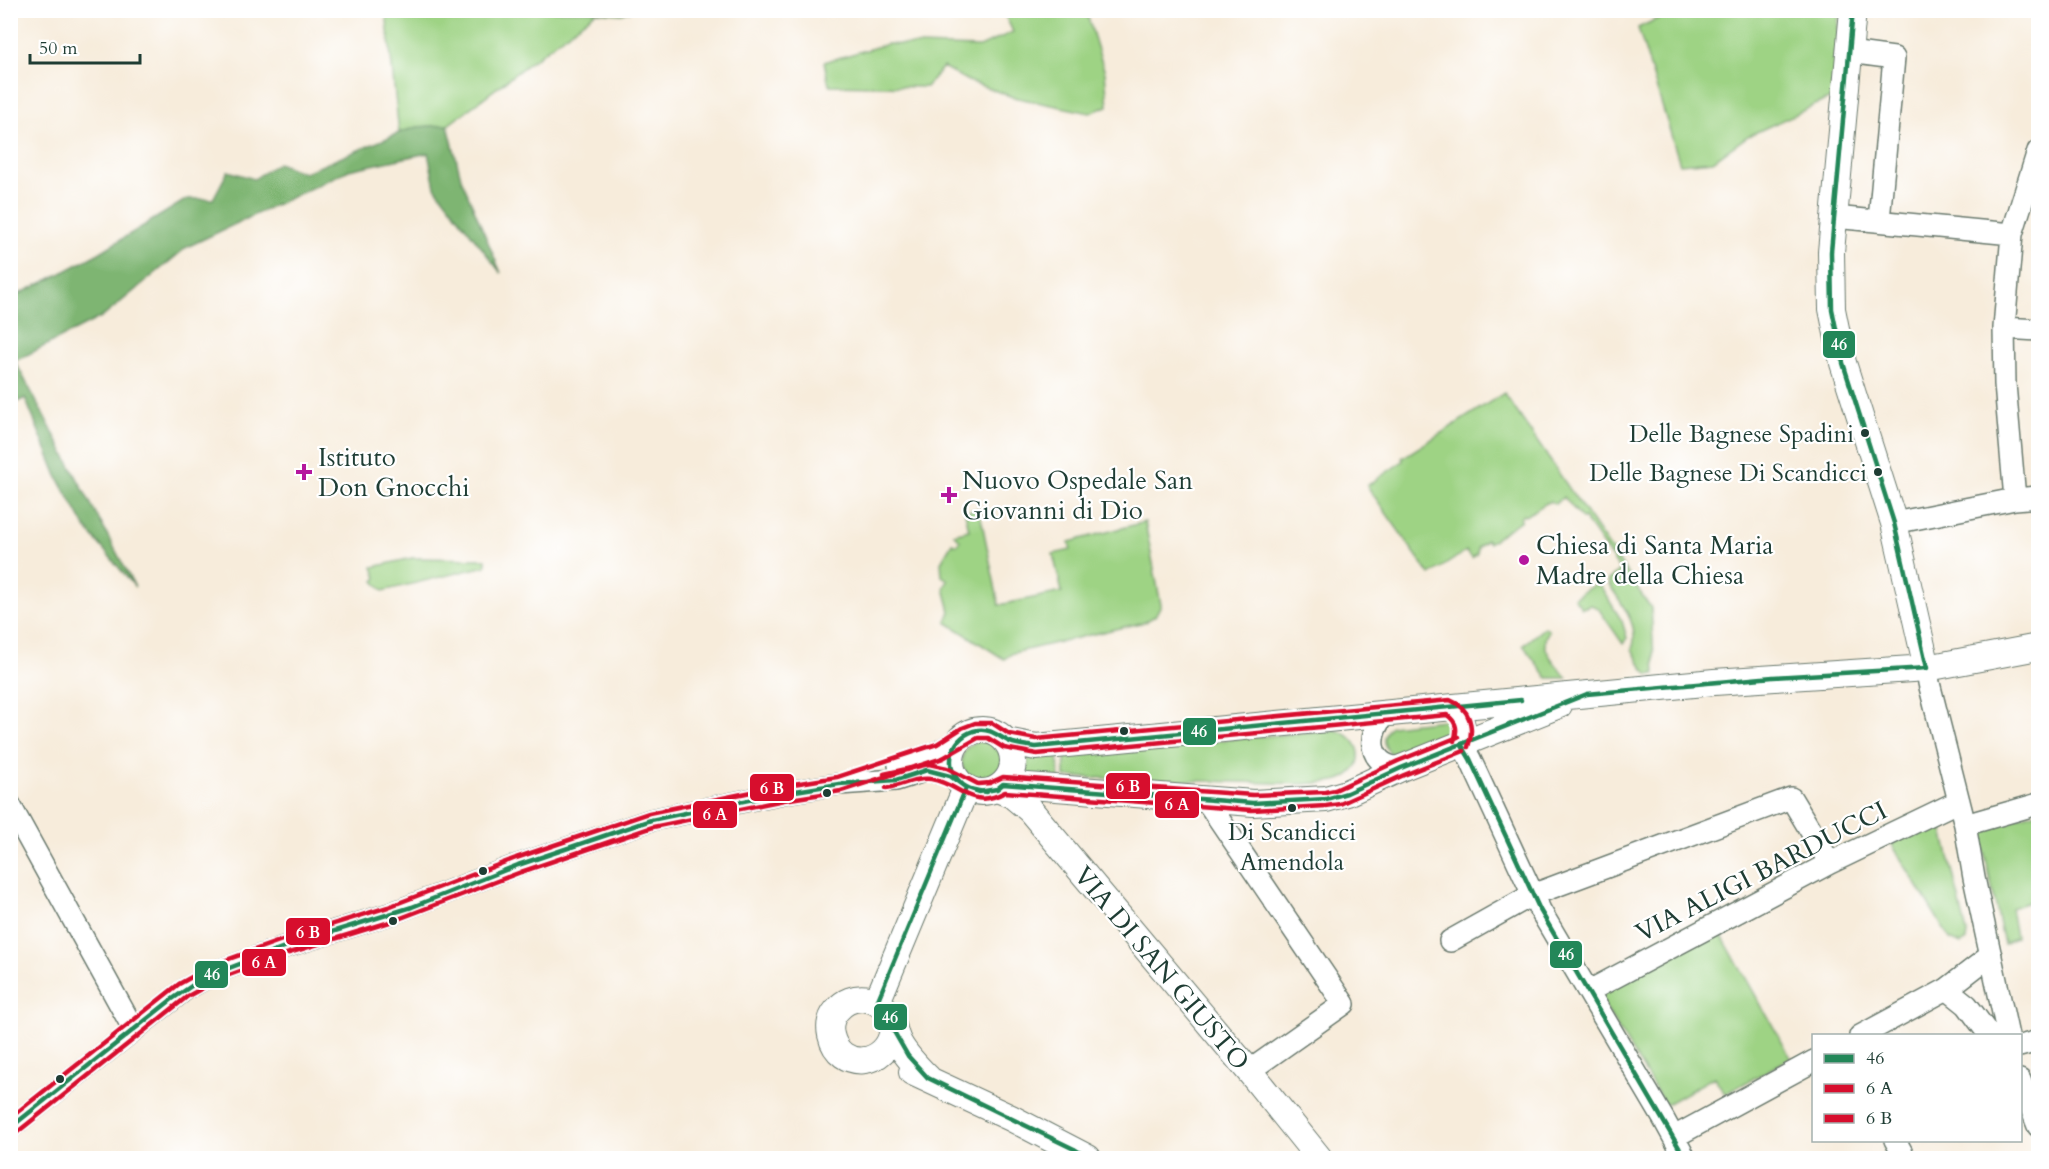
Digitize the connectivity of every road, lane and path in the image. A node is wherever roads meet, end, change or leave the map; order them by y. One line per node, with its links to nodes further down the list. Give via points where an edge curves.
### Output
1 (1853, 10): 2 (main road)
2 (1850, 52): 4 (main road); 5 (street, via 1894,58)
3 (2038, 151): 6 (street)
4 (1834, 217): 5 (street); 11 (main road, via 1830,285 1837,339)
5 (1879, 220): 6 (street)
6 (2012, 234): 7 (street)
7 (2004, 328): 8 (street); 10 (street)
8 (2038, 330)
9 (2038, 497): 10 (street)
10 (2015, 499): 11 (street)
11 (1894, 523): 13 (main road)
12 (2038, 647): 13 (main road)
13 (1927, 668): 14 (main road); 25 (street)
14 (1587, 694): 15 (main road); 19 (main road)
15 (1449, 707): 16 (main road); 19 (street, via 1463,721)
16 (1386, 713): 18 (main road, via 1036,747); 20 (street, via 1376,724 1372,744 1384,762)
17 (959, 740): 18 (main road, via 984,730); 21 (street, via 940,751); 22 (main road, via 952,751 951,764 954,776)
18 (1006, 741): 23 (main road, via 1014,763 1009,778)
19 (1461, 744): 20 (main road); 30 (street)
20 (1401, 768): 24 (main road, via 1326,800)
21 (839, 784): 22 (street, via 896,780 927,771 950,776); 37 (street, via 651,820 518,865 390,914 218,971 189,986)
22 (963, 786): 23 (main road, via 979,792); 36 (main road)
23 (1000, 787): 24 (main road); 46 (main road, VIA DI SAN GIUSTO, via 1030,810)
24 (1206, 800): 46 (street, via 1344,1004)
25 (1959, 801): 28 (street); 29 (street, VIA ALIGI BARDUCCI)
26 (2038, 804): 28 (street)
27 (10, 805): 37 (street)
28 (1965, 825): 32 (street)
29 (1830, 862): 30 (street, via 1791,798); 35 (street, VIA ALIGI BARDUCCI)
30 (1532, 894): 31 (street); 35 (street)
31 (1450, 941)
32 (1990, 955): 33 (street); 34 (street)
33 (1996, 981): 34 (street); 41 (street)
34 (1947, 989): 39 (street); 40 (street, via 1967,1005)
35 (1589, 991): 51 (street)
36 (877, 1002): 38 (main road, via 890,1015); 44 (main road, via 851,999 835,1012 830,1027 836,1047 848,1058)
37 (134, 1030): 50 (street)
38 (893, 1030): 44 (main road, via 887,1049); 47 (main road, via 908,1056)
39 (1862, 1034)
40 (1989, 1034)
41 (2008, 1034)
42 (2038, 1041): 43 (street)
43 (2022, 1045)
44 (875, 1058): 47 (main road)
45 (1812, 1062): 51 (street)
46 (1249, 1071): 54 (main road, VIA DI SAN GIUSTO)
47 (928, 1078): 53 (main road)
48 (2022, 1085): 49 (street)
49 (2038, 1126)
50 (10, 1128)
51 (1674, 1137): 55 (street)
52 (1896, 1142): 56 (street)
53 (1088, 1158)
54 (1319, 1158)
55 (1685, 1158)
56 (1905, 1158)

